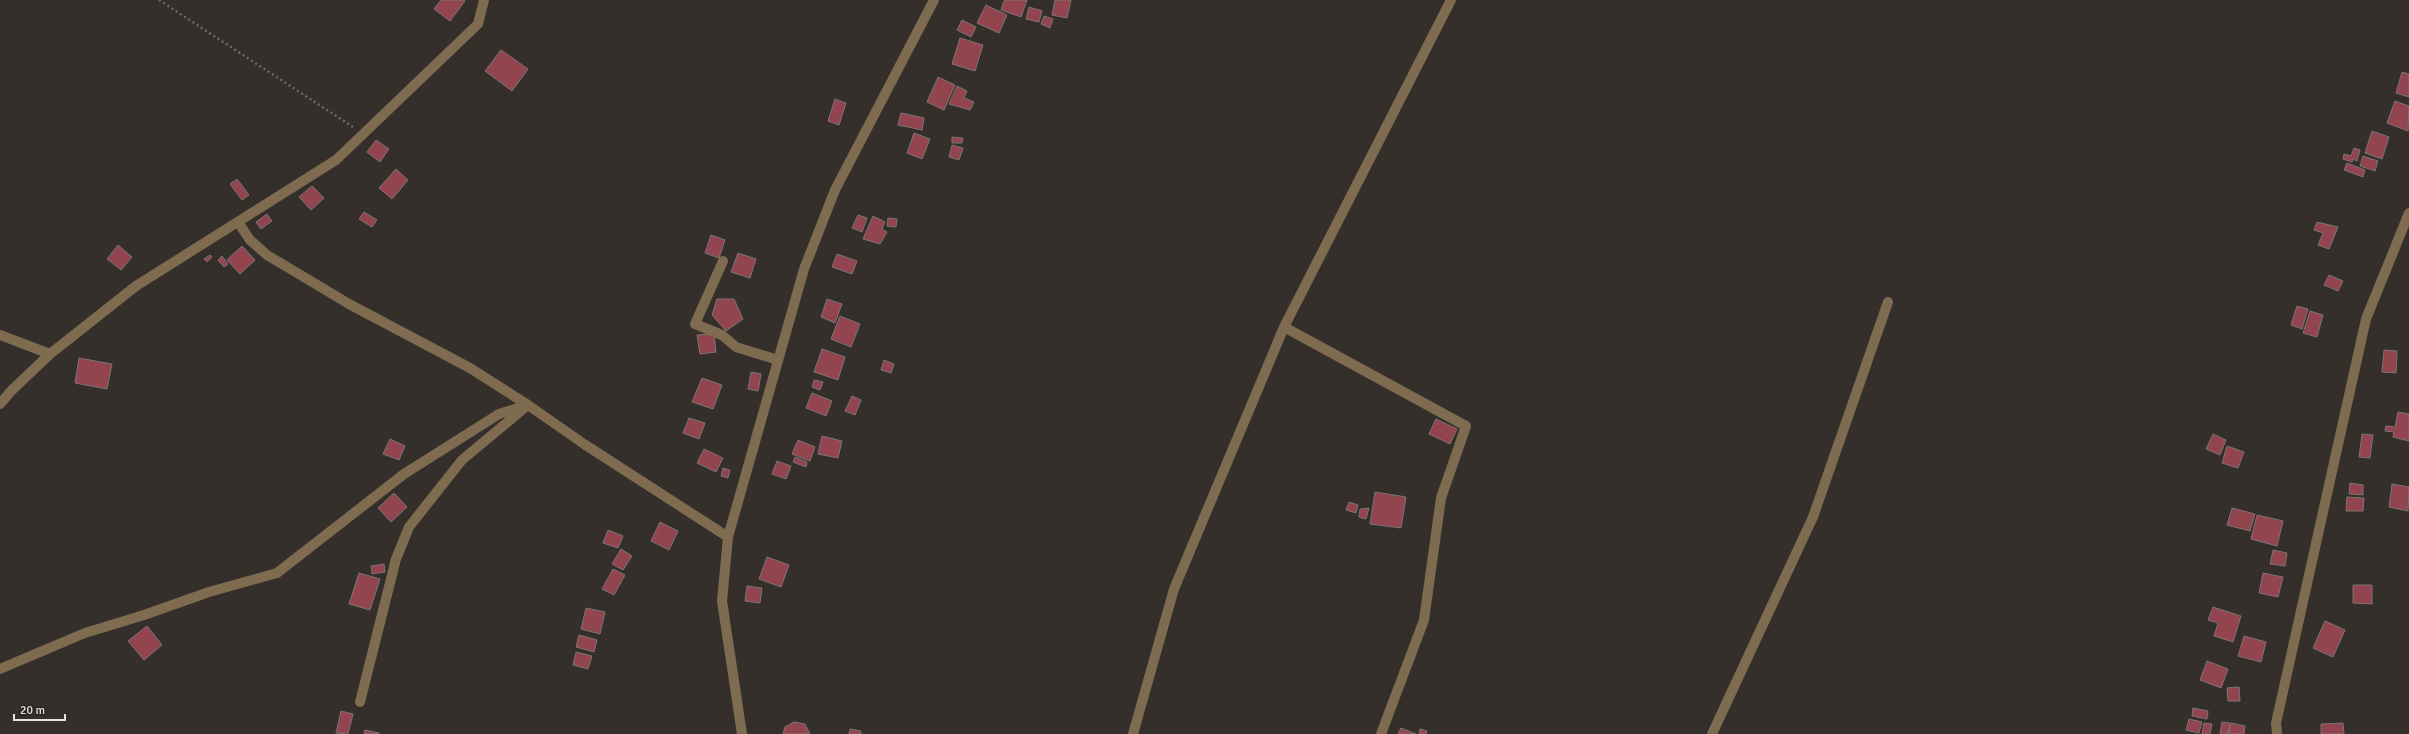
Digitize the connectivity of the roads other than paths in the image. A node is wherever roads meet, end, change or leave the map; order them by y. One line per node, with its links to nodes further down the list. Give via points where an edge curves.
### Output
1 (484, 0): 5 (street, via 478,24 336,160)
2 (934, 0): 11 (street, via 835,190 804,269)
3 (1451, 0): 8 (street)
4 (2409, 213): 21 (street, via 2366,319 2276,723)
5 (238, 222): 10 (street, via 136,286); 13 (street, via 250,240 267,255 349,304 470,368)
6 (723, 260): 11 (street, via 695,324 722,335 736,347)
7 (1888, 302): 20 (street, via 1814,517)
8 (1284, 327): 18 (street, via 1174,589); 19 (street, via 1466,426 1442,498 1424,620)
9 (0, 334): 10 (street)
10 (50, 354): 12 (street, via 10,391)
11 (778, 360): 14 (street)
12 (0, 404)
13 (528, 405): 14 (street); 15 (street, via 499,414 404,474 277,573 209,592 85,633); 16 (street, via 462,460 409,527 396,559)
14 (728, 537): 17 (street, via 722,601)
15 (0, 669)
16 (360, 702)
17 (742, 734)
18 (1133, 734)
19 (1381, 734)
20 (1712, 734)
21 (2277, 734)

